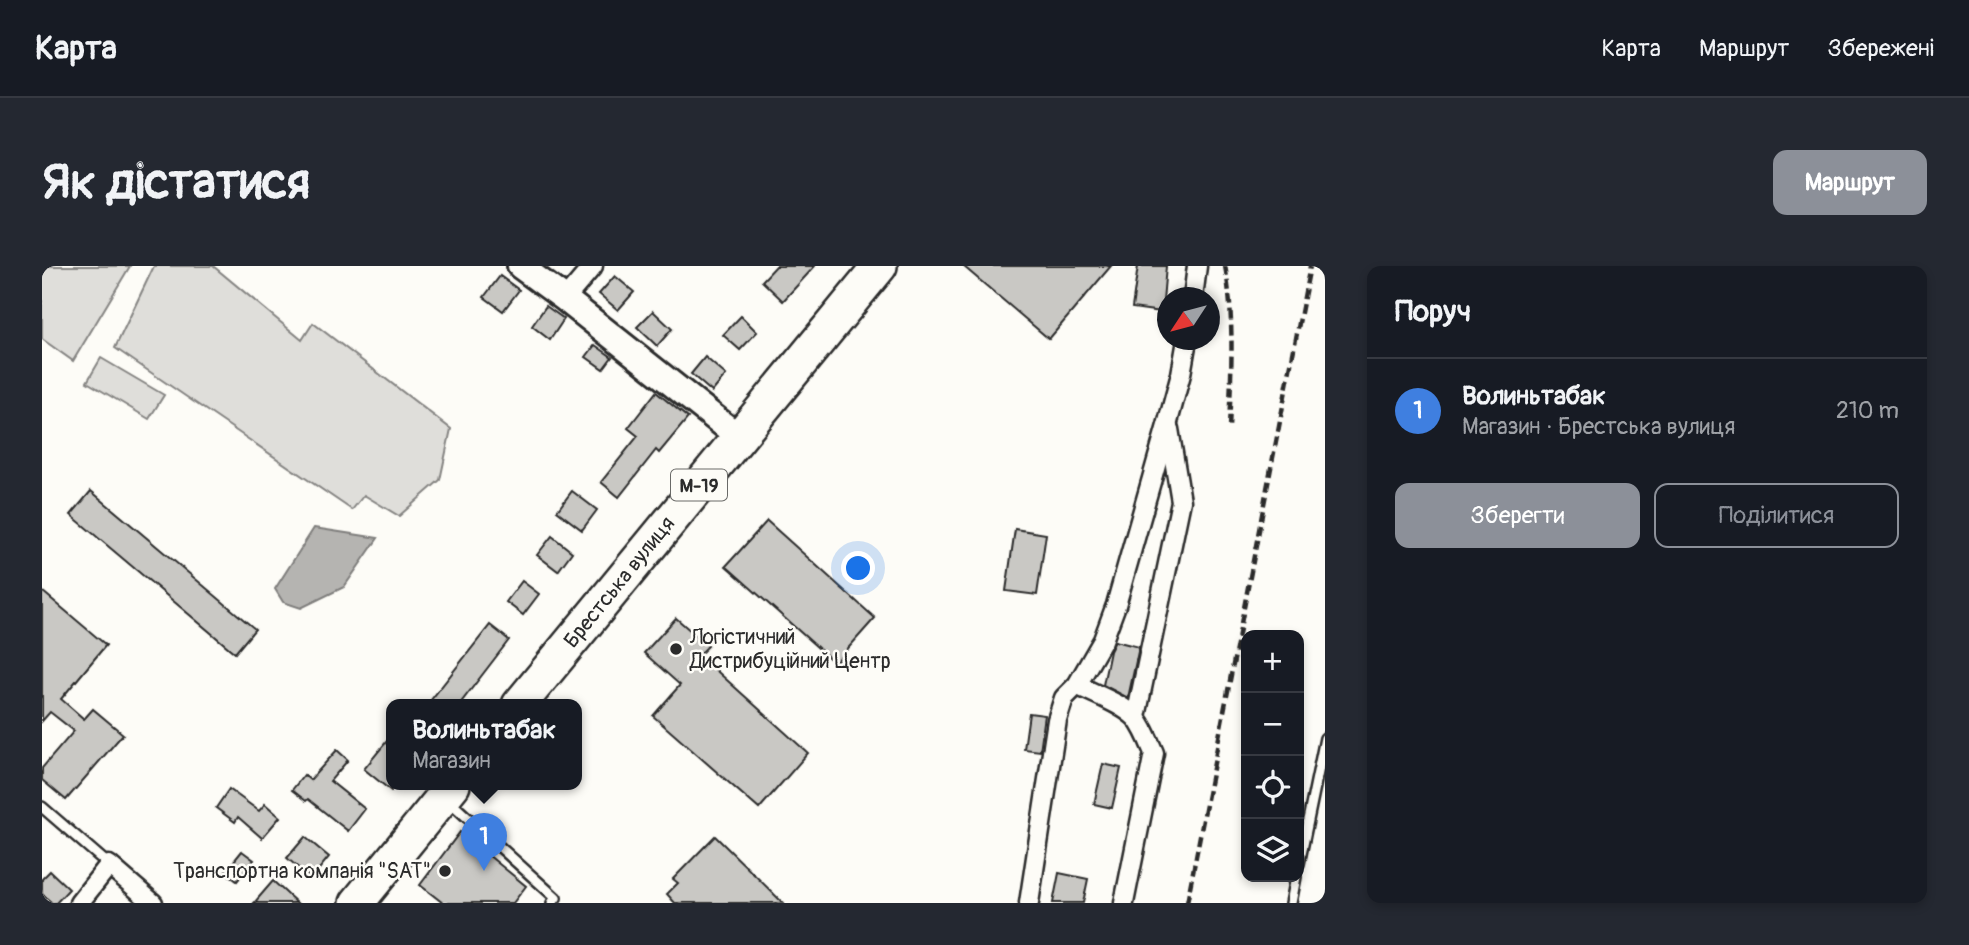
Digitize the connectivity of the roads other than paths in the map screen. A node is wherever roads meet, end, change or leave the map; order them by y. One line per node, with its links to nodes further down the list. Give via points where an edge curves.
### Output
1 (520, 266): 6 (main road)
2 (593, 266): 6 (street)
3 (880, 266): 9 (highway, Брестська вулиця / М-19)
4 (1197, 266): 5 (street)
5 (1194, 287)
6 (565, 299): 9 (main road)
7 (1185, 350): 8 (street)
8 (1168, 422): 10 (street, via 1116,605 1103,640); 12 (street, via 1181,501)
9 (738, 437): 11 (highway, Брестська вулиця / М-19)
10 (1077, 685): 12 (street); 23 (street, via 1064,698 1058,720)
11 (524, 699)
12 (1136, 718): 24 (street, via 1154,753)
13 (1325, 738): 16 (lane)
14 (449, 791): 19 (lane); 22 (highway)
15 (42, 807): 17 (lane)
16 (1304, 840)
17 (109, 865): 20 (street); 21 (street)
18 (1295, 882): 25 (lane)
19 (556, 901)
20 (79, 903)
21 (152, 903)
22 (357, 903)
23 (1029, 903)
24 (1124, 903)
25 (1291, 903)

